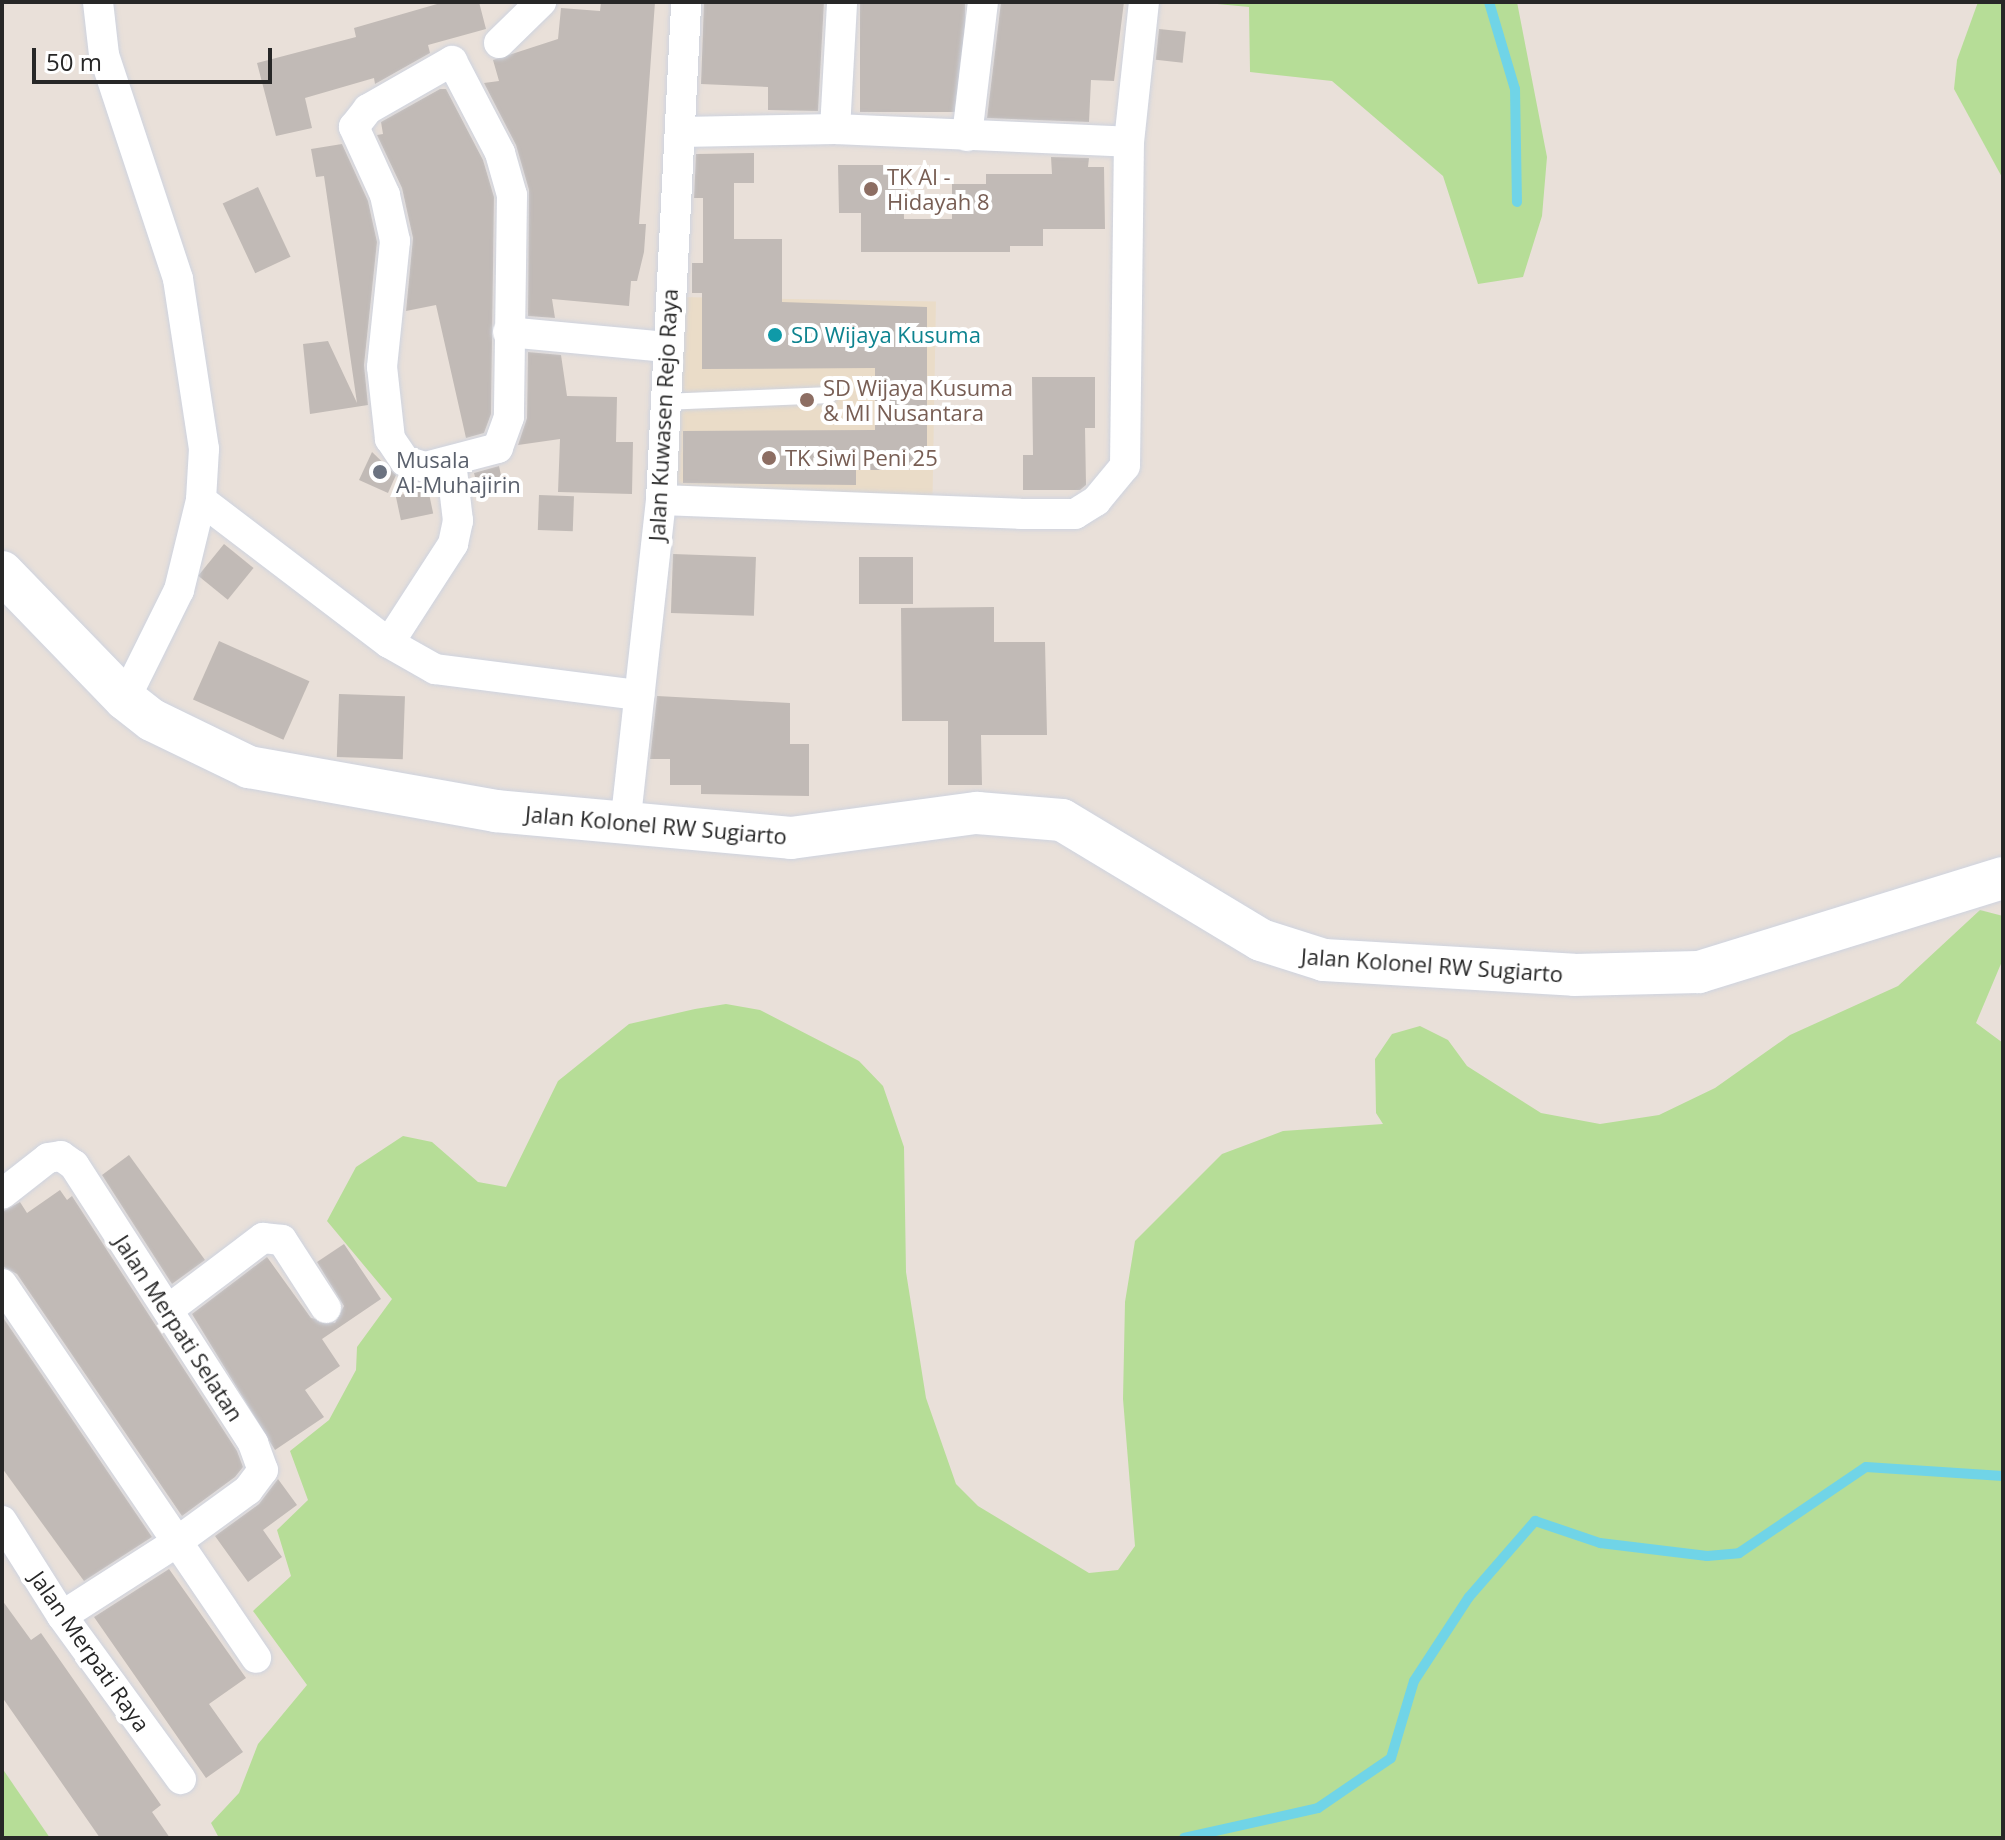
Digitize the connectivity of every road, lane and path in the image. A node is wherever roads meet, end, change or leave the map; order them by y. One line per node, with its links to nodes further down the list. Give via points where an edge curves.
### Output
1 (98, 2): 17 (street, via 101,45 178,279 204,449)
2 (541, 2): 7 (street)
3 (686, 2): 9 (street, Jalan Kuwasen Rejo Raya)
4 (842, 2): 8 (street)
5 (983, 2): 10 (street)
6 (1144, 2): 11 (street)
7 (499, 43)
8 (835, 129): 9 (street); 10 (street)
9 (681, 132): 13 (street, Jalan Kuwasen Rejo Raya)
10 (967, 136): 11 (street)
11 (1129, 142): 18 (street, via 1125,466 1096,501 1075,514 1020,514)
12 (508, 332): 13 (street); 16 (street, via 509,417 504,441); 16 (street, via 512,195 500,153 452,61 368,109 354,127 385,195 395,241 382,367 390,439 405,461 425,467)
13 (667, 347): 15 (street, Jalan Kuwasen Rejo Raya)
14 (829, 395): 15 (lane)
15 (665, 402): 18 (street, Jalan Kuwasen Rejo Raya)
16 (451, 461): 20 (street, via 458,521 453,544)
17 (201, 500): 20 (street); 22 (street, via 179,590)
18 (661, 500): 21 (street, Jalan Kuwasen Rejo Raya)
19 (2, 572): 22 (main road, Jalan Kolonel RW Sugiarto)
20 (389, 643): 21 (street, via 460,676)
21 (639, 695): 23 (street, Jalan Kuwasen Rejo Raya)
22 (125, 699): 23 (main road, Jalan Kolonel RW Sugiarto, via 152,720 249,767 403,797)
23 (625, 826): 24 (main road, Jalan Kolonel RW Sugiarto, via 791,838 977,813 1062,820 1200,907 1290,954 1574,975 1699,972)
24 (2003, 878)
25 (2, 1194): 28 (street, Jalan Merpati Selatan, via 48,1158 66,1158)
26 (2, 1284): 30 (street)
27 (326, 1308): 28 (street, via 282,1240 263,1238)
28 (169, 1309): 30 (street, Jalan Merpati Selatan, via 263,1470 248,1490)
29 (2, 1521): 31 (street, Jalan Merpati Raya)
30 (174, 1544): 31 (street, Jalan Merpati Selatan); 32 (street)
31 (62, 1616): 33 (street, Jalan Merpati Raya)
32 (256, 1658)
33 (181, 1779)

